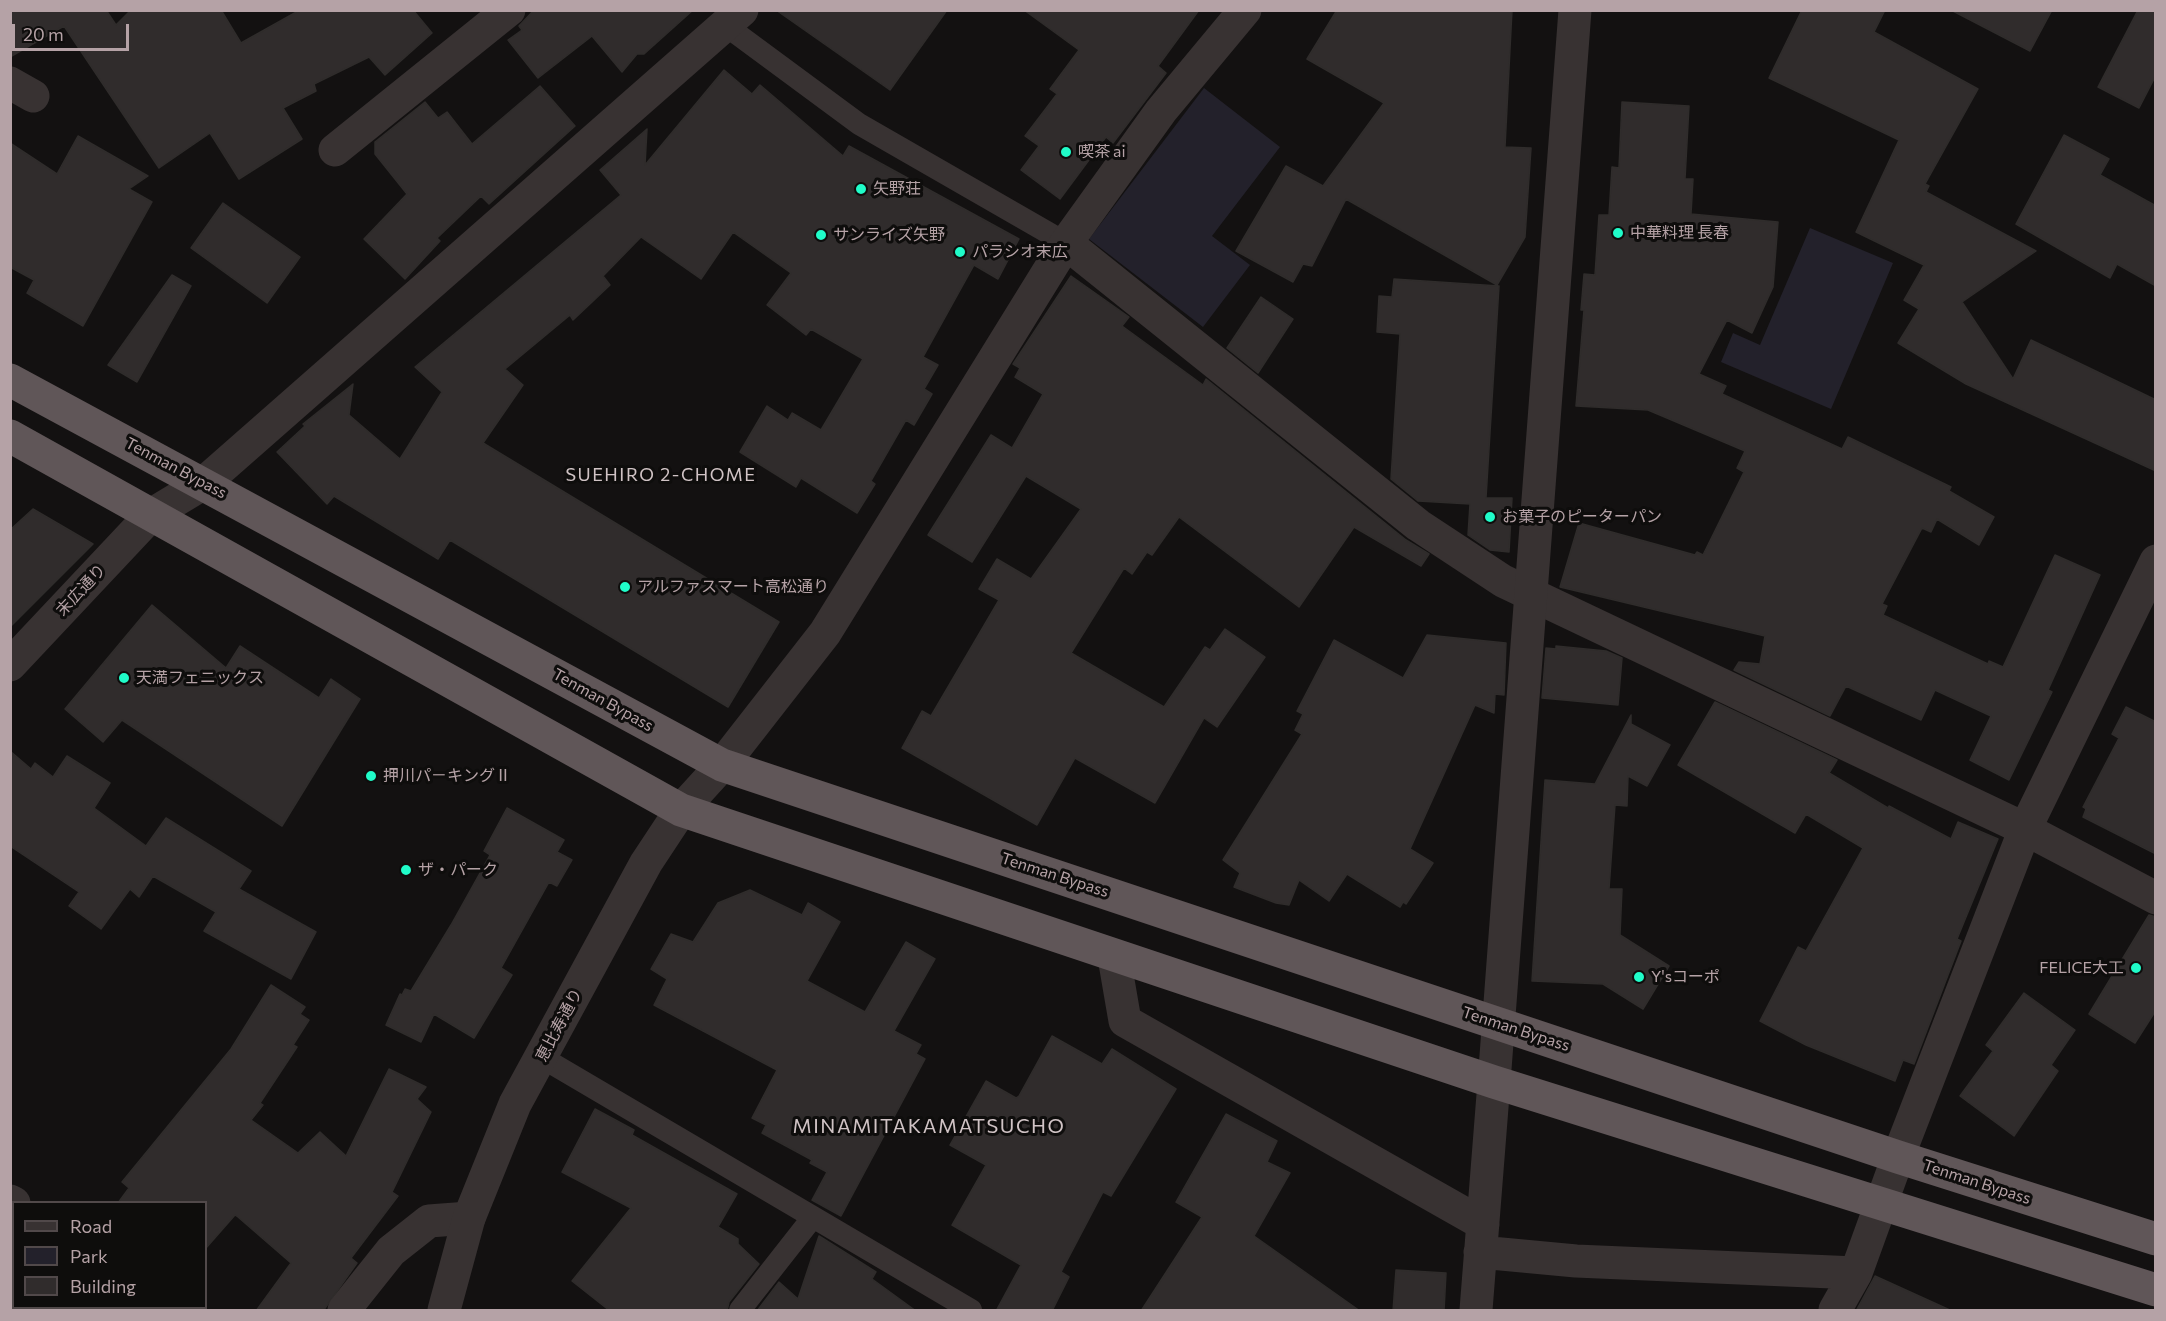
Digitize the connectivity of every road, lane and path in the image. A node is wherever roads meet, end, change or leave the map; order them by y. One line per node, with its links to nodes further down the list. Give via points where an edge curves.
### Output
1 (509, 10): 5 (street)
2 (1245, 10): 6 (street, 恵比寿通り, via 1161,111)
3 (1575, 10): 12 (street)
4 (726, 15): 6 (lane, via 859,124); 9 (street, 末広通り)
5 (335, 150)
6 (1066, 243): 12 (street, via 1418,525); 14 (street, 恵比寿通り, via 825,633)
7 (10, 380): 9 (highway, Tenman Bypass)
8 (10, 436): 10 (highway)
9 (204, 483): 10 (street, 末広通り); 14 (highway, Tenman Bypass)
10 (151, 515): 13 (street, 末広通り); 15 (highway)
11 (2156, 561): 16 (street)
12 (1530, 595): 16 (street); 19 (street)
13 (10, 665)
14 (722, 765): 15 (street, 恵比寿通り); 19 (highway, Tenman Bypass)
15 (681, 810): 18 (highway); 20 (street, 恵比寿通り, via 646,863)
16 (2025, 830): 17 (street); 22 (street)
17 (2156, 898)
18 (1114, 957): 21 (highway); 26 (street, via 1125,1021)
19 (1498, 1023): 21 (street); 22 (highway, Tenman Bypass)
20 (541, 1057): 24 (lane); 25 (street, 恵比寿通り, via 515,1104)
21 (1494, 1082): 23 (highway); 26 (street)
22 (1898, 1157): 23 (street); 27 (highway, Tenman Bypass)
23 (1882, 1202): 28 (street); 29 (highway)
24 (813, 1217): 32 (lane); 33 (lane)
25 (469, 1218): 30 (street, via 429,1221 391,1251); 31 (street, 恵比寿通り)
26 (1482, 1238): 28 (street, via 1576,1261); 34 (street)
27 (2156, 1239)
28 (1856, 1273): 35 (street)
29 (2156, 1290)
30 (344, 1311)
31 (444, 1311)
32 (740, 1311)
33 (971, 1311)
34 (1476, 1311)
35 (1835, 1311)

